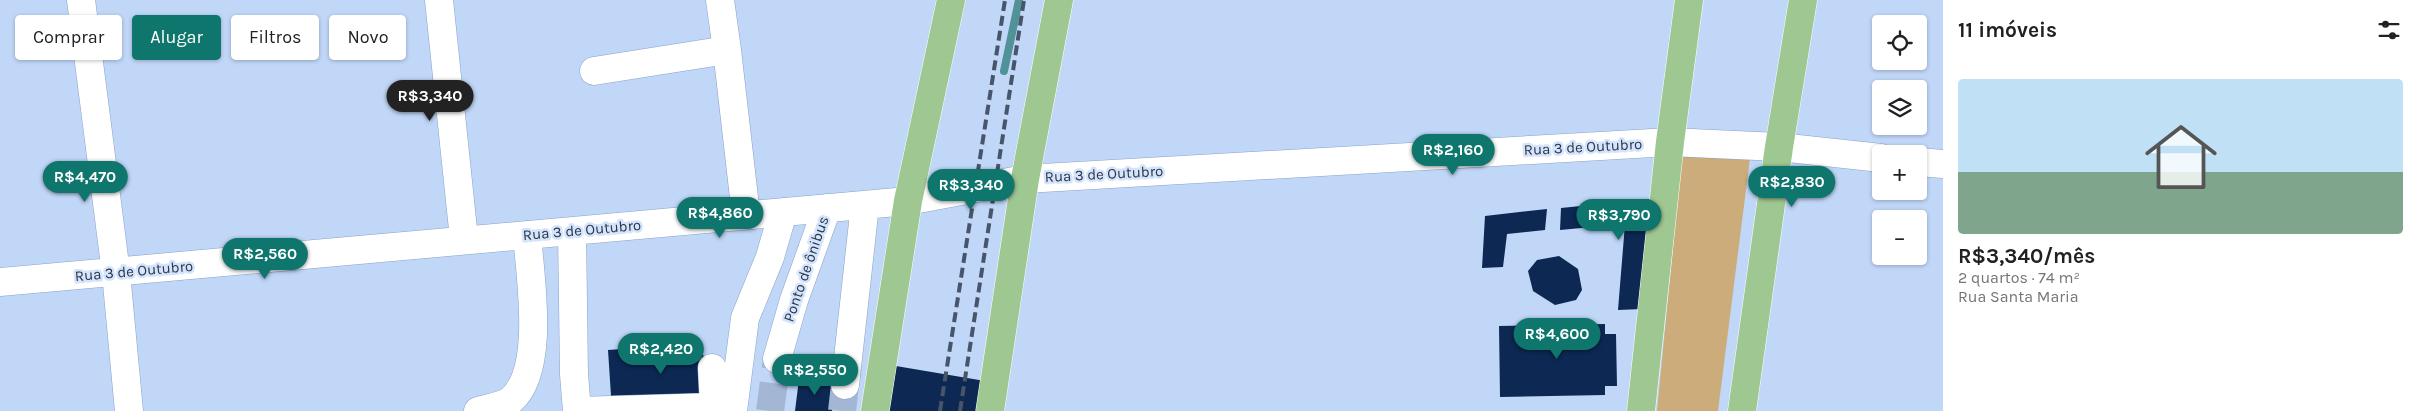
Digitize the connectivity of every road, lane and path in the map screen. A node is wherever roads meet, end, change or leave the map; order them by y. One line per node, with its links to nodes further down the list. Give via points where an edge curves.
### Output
1 (81, 0): 24 (street)
2 (439, 0): 23 (street)
3 (720, 0): 8 (street)
4 (952, 0): 16 (main road)
5 (1059, 0): 15 (main road)
6 (1689, 0): 10 (main road)
7 (1802, 0): 11 (main road)
8 (727, 50): 9 (street); 20 (street)
9 (594, 71)
10 (1670, 142): 11 (street, Rua 3 de Outubro); 15 (street, Rua 3 de Outubro); 34 (main road)
11 (1779, 146): 12 (street, Rua 3 de Outubro); 35 (main road)
12 (1872, 157)
13 (1927, 163): 14 (street)
14 (1943, 164)
15 (1025, 179): 16 (street, Rua 3 de Outubro); 33 (main road)
16 (908, 201): 17 (street, Rua 3 de Outubro); 32 (main road)
17 (865, 205): 18 (street, Rua 3 de Outubro); 28 (street)
18 (827, 208): 19 (street, Rua 3 de Outubro); 26 (street, Ponto de ônibus)
19 (783, 212): 20 (street, Rua 3 de Outubro); 31 (street, via 770,257 745,318)
20 (746, 215): 21 (street, Rua 3 de Outubro)
21 (572, 230): 22 (street, Rua 3 de Outubro); 27 (street, via 577,411 714,407)
22 (527, 235): 23 (street, Rua 3 de Outubro); 30 (street, via 534,340 526,377 510,400)
23 (464, 239): 24 (street, Rua 3 de Outubro)
24 (116, 273): 25 (street, Rua 3 de Outubro); 29 (street)
25 (0, 282)
26 (777, 359)
27 (712, 368)
28 (845, 385)
29 (129, 406)
30 (478, 411)
31 (733, 411)
32 (875, 411)
33 (990, 411)
34 (1641, 411)
35 (1742, 411)

